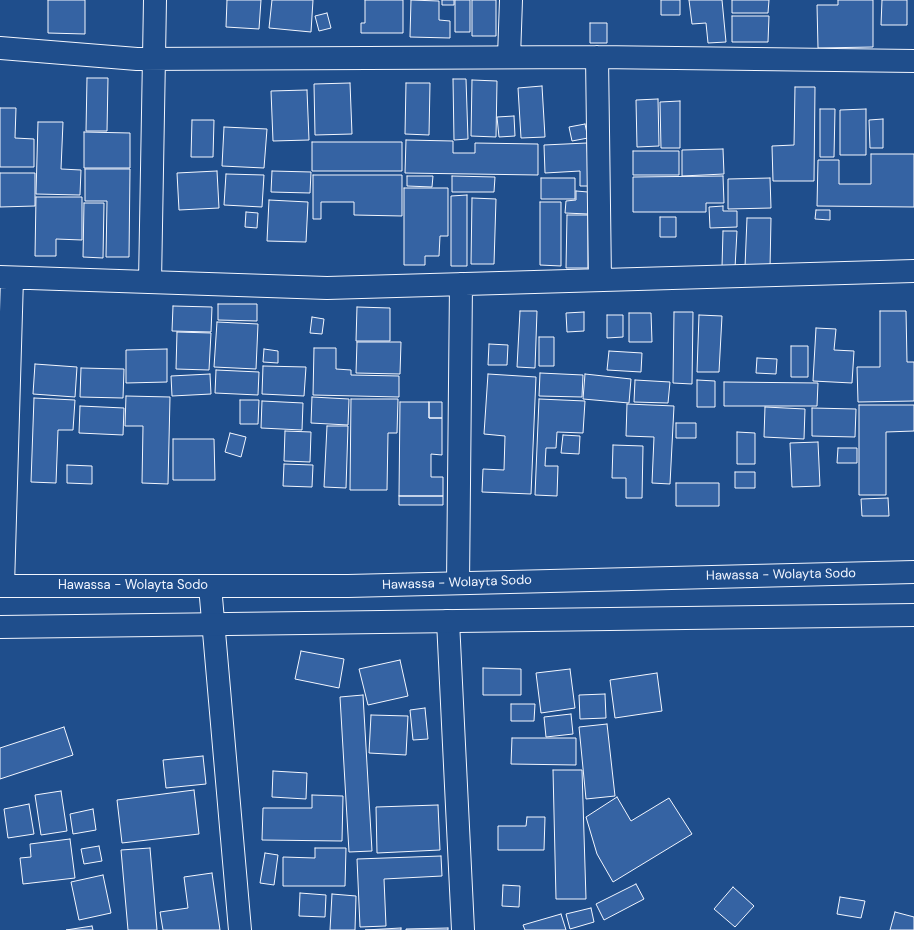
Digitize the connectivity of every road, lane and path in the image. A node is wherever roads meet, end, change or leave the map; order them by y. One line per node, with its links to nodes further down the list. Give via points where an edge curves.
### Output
1 (155, 0): 6 (street)
2 (511, 0): 4 (street)
3 (0, 48): 6 (street)
4 (509, 57): 5 (street); 6 (street)
5 (597, 57): 7 (street); 10 (street)
6 (153, 59): 11 (street)
7 (914, 61)
8 (914, 270): 10 (street)
9 (6, 278): 11 (street); 15 (street)
10 (600, 280): 12 (street)
11 (150, 282): 12 (street, via 327,288)
12 (461, 284): 14 (street)
13 (914, 572): 14 (street, Hawassa - Wolayta Sodo)
14 (458, 583): 16 (street, Hawassa - Wolayta Sodo)
15 (2, 586): 16 (street, Hawassa - Wolayta Sodo)
16 (210, 586): 19 (street)
17 (914, 615): 18 (street)
18 (448, 621): 19 (street); 22 (street)
19 (213, 624): 20 (street); 21 (street)
20 (0, 627)
21 (240, 930)
22 (463, 930)

